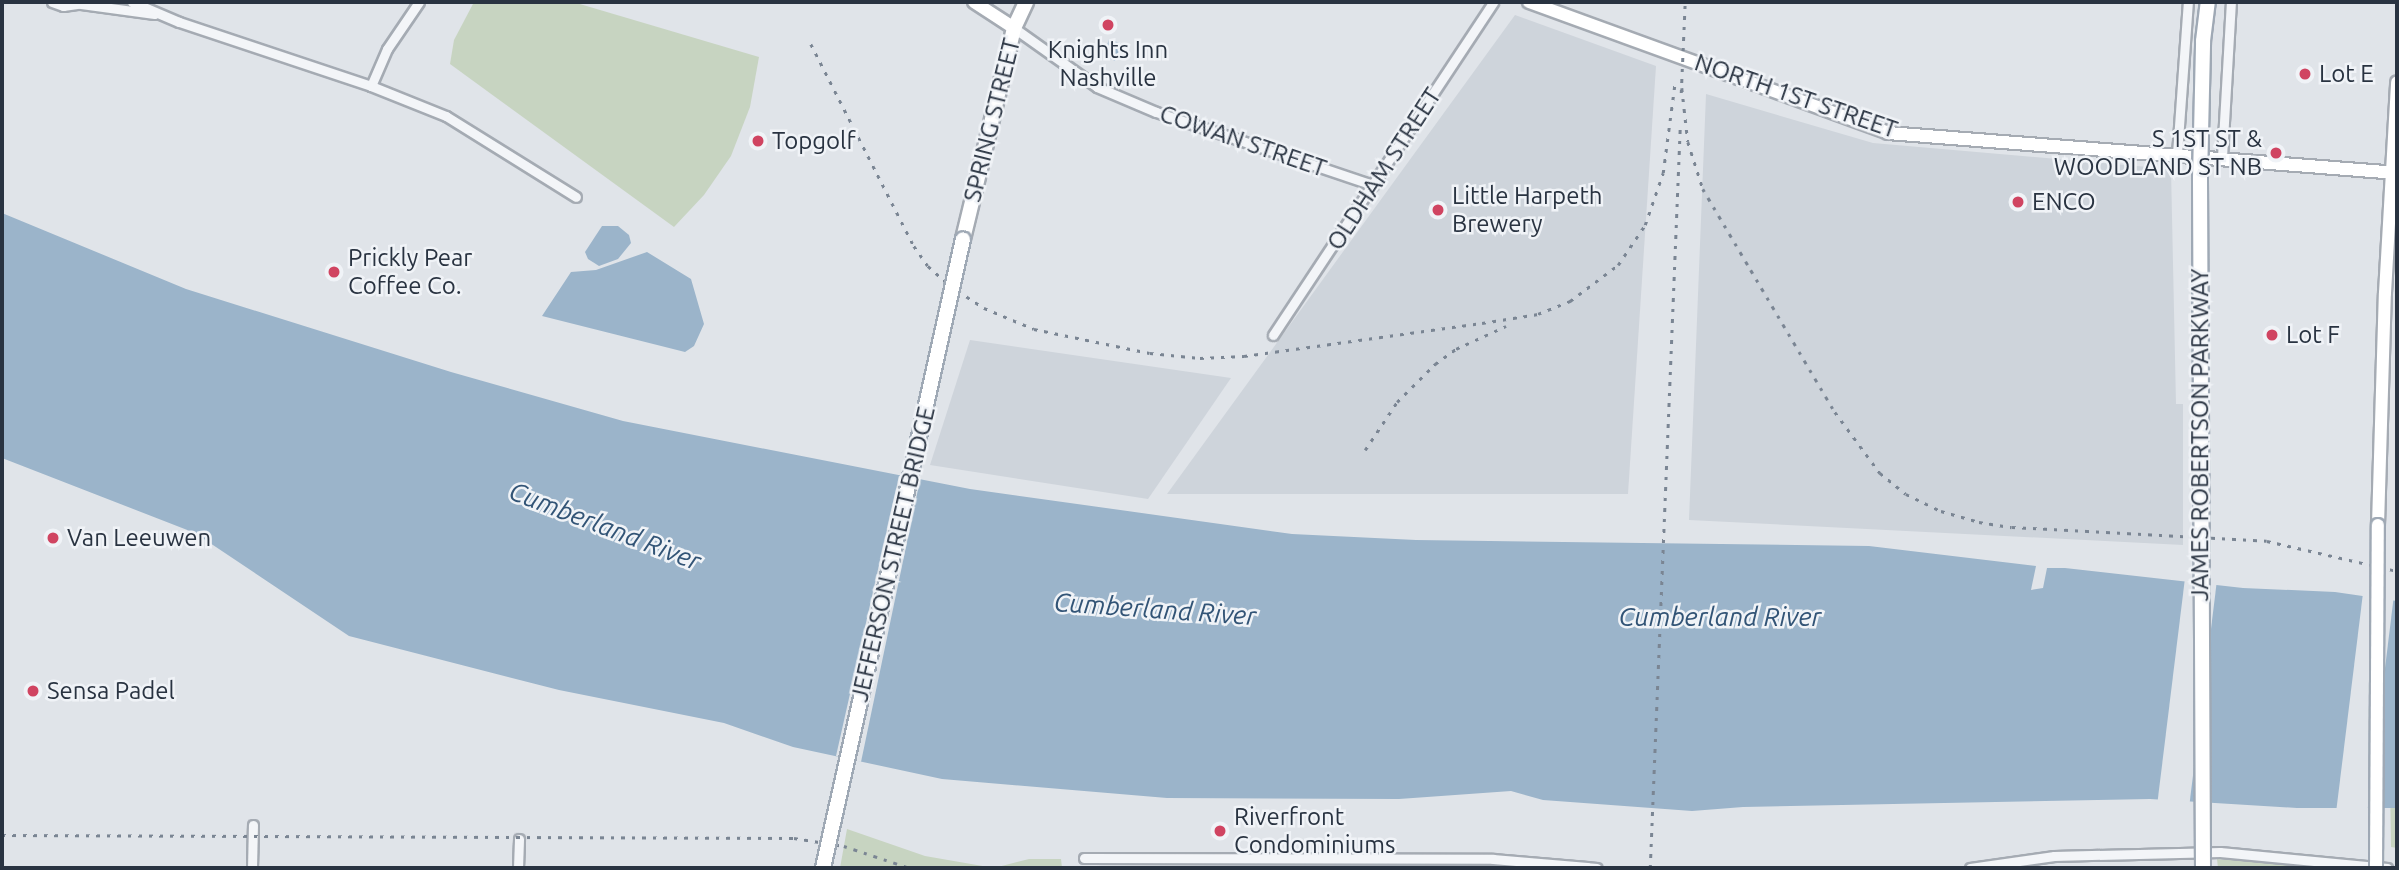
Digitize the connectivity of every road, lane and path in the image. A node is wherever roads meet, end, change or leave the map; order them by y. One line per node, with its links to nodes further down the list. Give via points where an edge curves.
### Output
1 (52, 2): 11 (street, via 64,6)
2 (132, 2): 12 (street)
3 (419, 2): 15 (street, via 387,49)
4 (974, 2): 13 (street, COWAN STREET)
5 (1026, 2): 13 (main road, SPRING STREET)
6 (1493, 2): 19 (street, OLDHAM STREET)
7 (1529, 2): 16 (street, NORTH 1ST STREET, via 1888,134)
8 (2188, 2): 16 (street)
9 (2208, 2): 32 (main road, JAMES ROBERTSON PARKWAY, bridge, via 2200,178)
10 (2231, 2): 17 (street)
11 (83, 3): 12 (street)
12 (166, 17): 15 (street)
13 (1014, 29): 19 (street, COWAN STREET, via 1097,87); 21 (main road, SPRING STREET)
14 (2397, 82): 18 (street)
15 (371, 86): 20 (street, via 446,116)
16 (2177, 154): 17 (street, NORTH 1ST STREET)
17 (2222, 158): 18 (street, NORTH 1ST STREET)
18 (2394, 172): 33 (street, bridge, via 2378,525)
19 (1373, 185): 22 (street, OLDHAM STREET)
20 (576, 197)
21 (963, 239): 29 (main road, JEFFERSON STREET BRIDGE, bridge)
22 (1273, 335)
23 (253, 825): 27 (street)
24 (519, 839): 28 (street)
25 (1084, 858): 26 (street)
26 (1275, 864): 30 (street, via 1493,859)
27 (252, 868)
28 (518, 868)
29 (823, 868)
30 (1597, 868)
31 (1970, 868): 34 (street, via 2054,856 2220,852)
32 (2203, 868)
33 (2376, 868)
34 (2387, 868)

